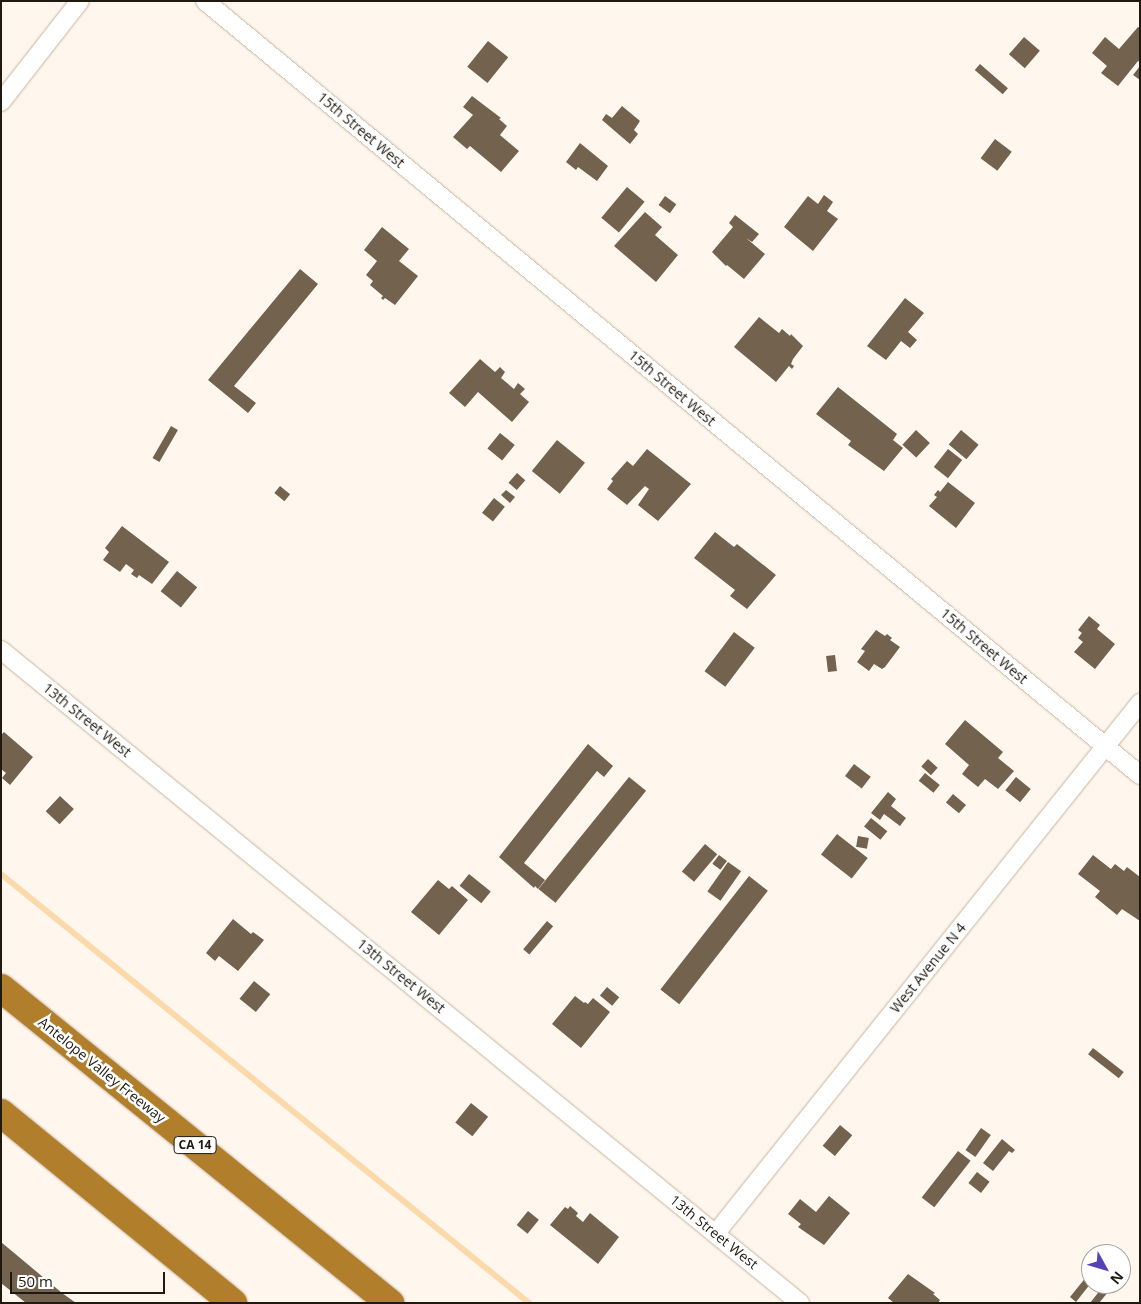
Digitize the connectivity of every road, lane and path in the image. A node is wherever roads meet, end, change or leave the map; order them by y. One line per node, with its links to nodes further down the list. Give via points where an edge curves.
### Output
1 (80, 1): 3 (street)
2 (205, 1): 6 (street, 15th Street West)
3 (1, 102)
4 (1, 650): 10 (street, 13th Street West)
5 (1140, 703): 6 (street, West Avenue N 4)
6 (1105, 746): 7 (street, 15th Street West); 10 (street, West Avenue N 4)
7 (1140, 775)
8 (1, 988): 12 (highway, Antelope Valley Freeway / CA 14)
9 (1, 1113): 11 (highway)
10 (716, 1233): 13 (street, 13th Street West)
11 (233, 1303)
12 (390, 1303)
13 (800, 1303)

